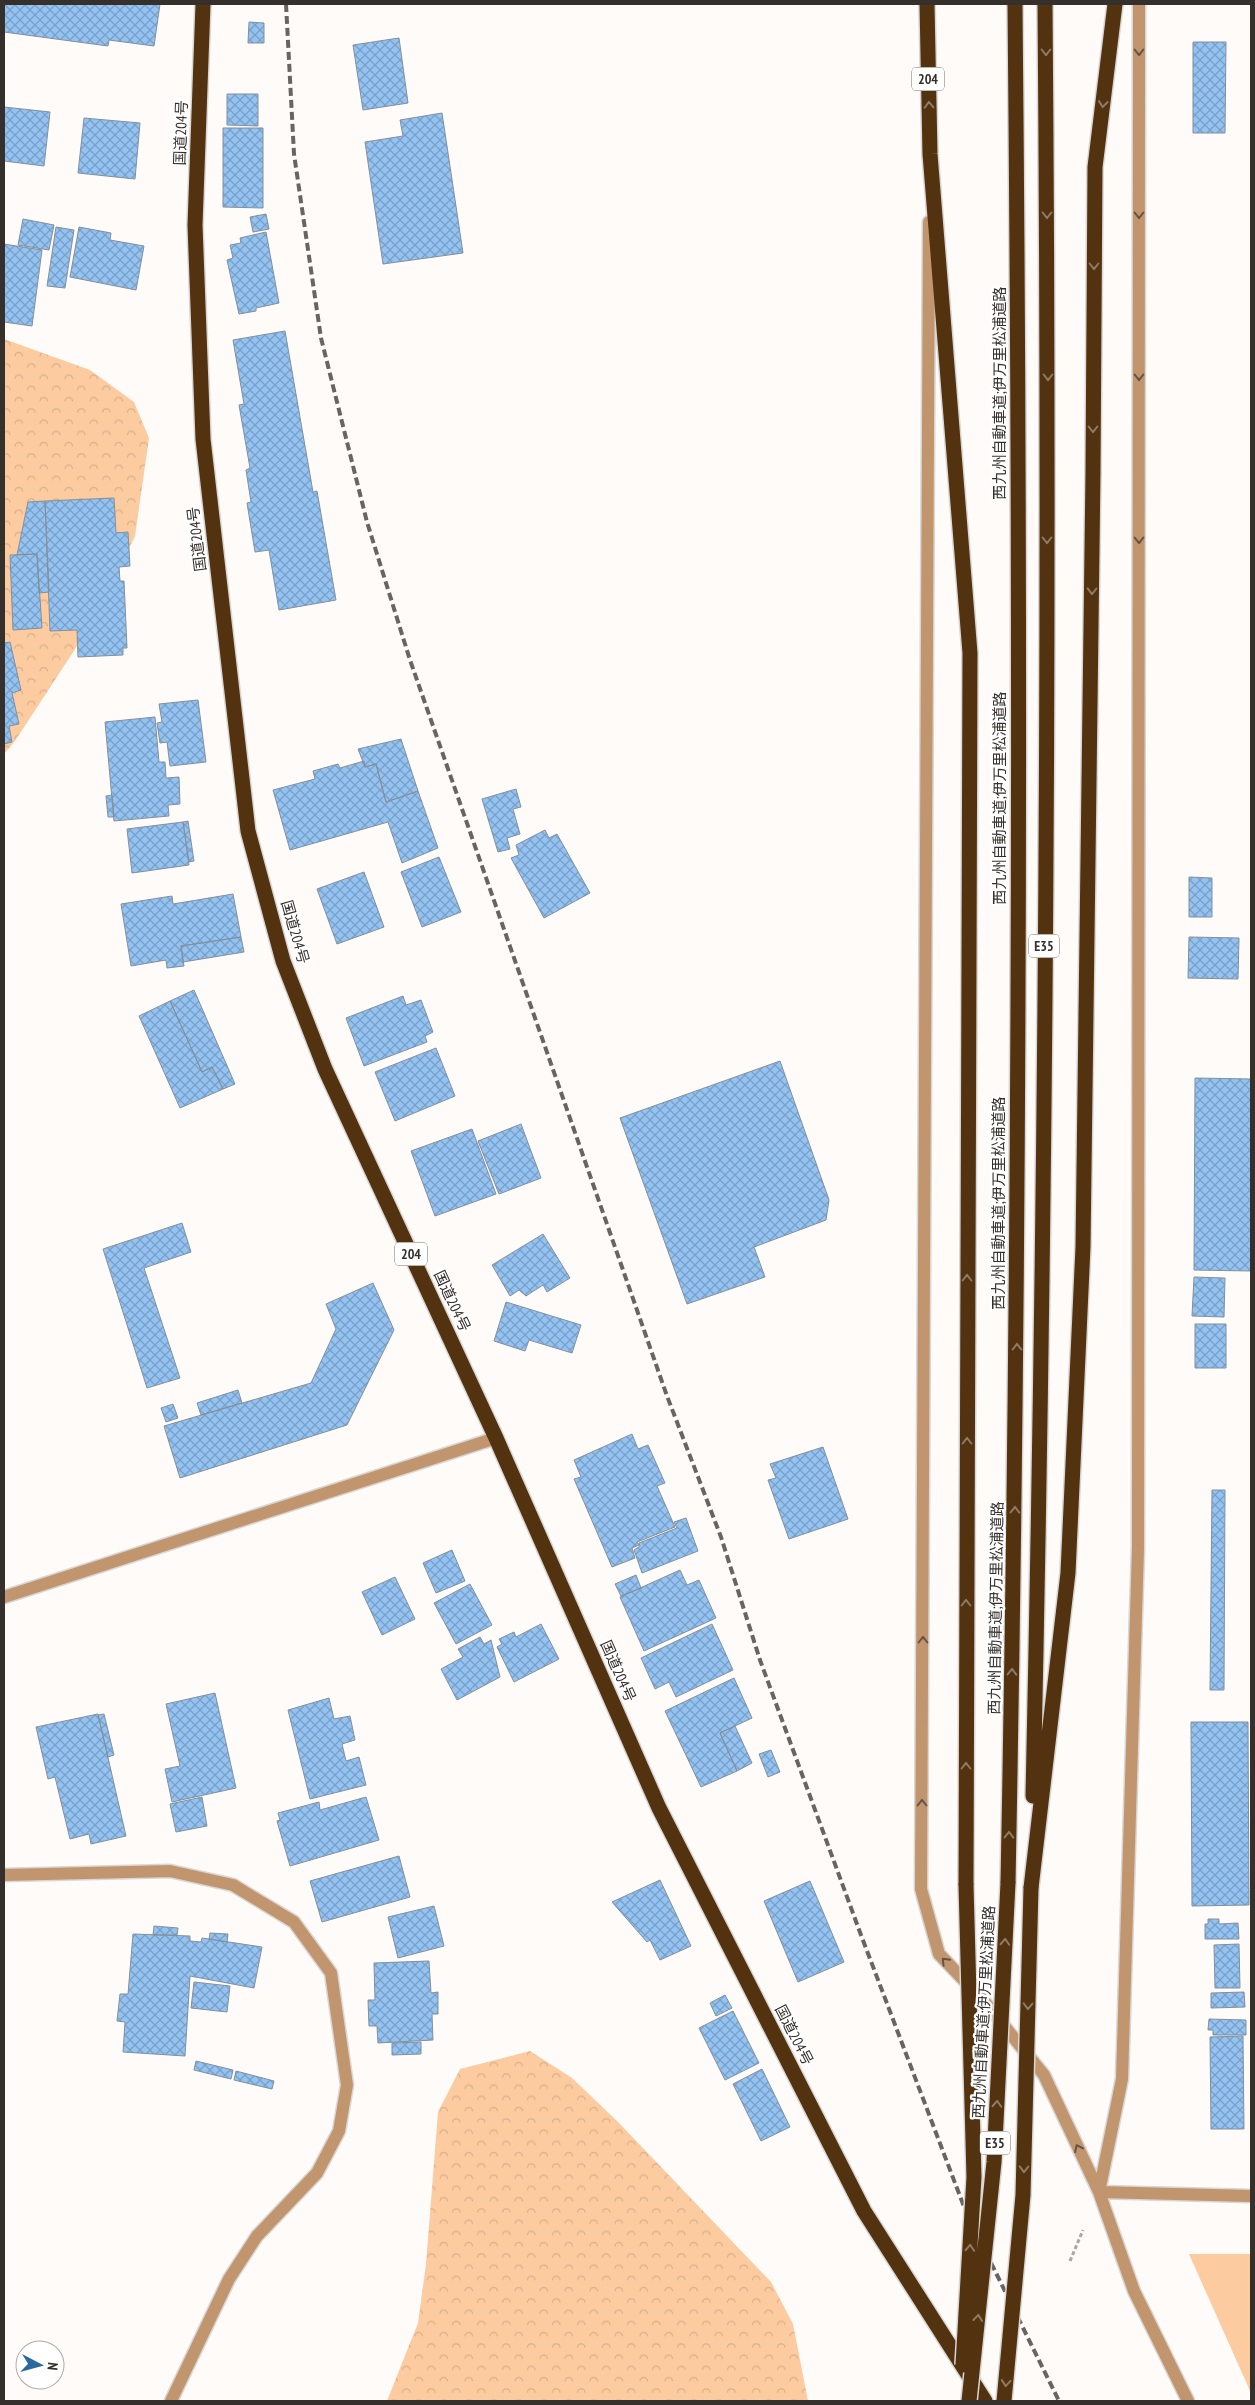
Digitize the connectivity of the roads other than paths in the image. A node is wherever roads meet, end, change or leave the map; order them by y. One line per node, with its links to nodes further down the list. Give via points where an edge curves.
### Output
1 (203, 4): 8 (highway, 国道204号 / 204, via 195,225 203,439 248,831 284,961 325,1069)
2 (927, 4): 7 (highway, 204, one-way to 2)
3 (1015, 4): 16 (highway, 西九州自動車道;伊万里松浦道路 / E35, one-way to 3, bridge, via 994,2162 1008,1883 1016,1417 1018,343)
4 (1045, 4): 11 (highway, E35, one-way to 11, via 1048,341 1041,1434)
5 (1115, 4): 11 (highway, one-way to 11, via 1095,167 1083,1247 1068,1573)
6 (1139, 4): 12 (street, one-way to 12, via 1138,1548 1122,2079)
7 (930, 154): 12 (street, one-way to 7, via 1044,2075 939,1954 921,1889); 15 (highway, one-way to 7, bridge, via 974,2177 966,1885 970,653)
8 (496, 1438): 9 (street); 17 (highway, 国道204号 / 204, via 659,1808 864,2211)
9 (4, 1597)
10 (4, 1875): 14 (street, via 170,1871 233,1885 294,1922 331,1973 347,2085 338,2131 317,2173 257,2236 229,2280)
11 (1032, 1888): 18 (highway, E35, one-way to 18, bridge, via 1023,2195)
12 (1099, 2192): 13 (street); 19 (street, via 1134,2291)
13 (1251, 2196)
14 (170, 2401)
15 (961, 2401)
16 (969, 2401)
17 (985, 2401)
18 (1004, 2401)
19 (1188, 2401)

